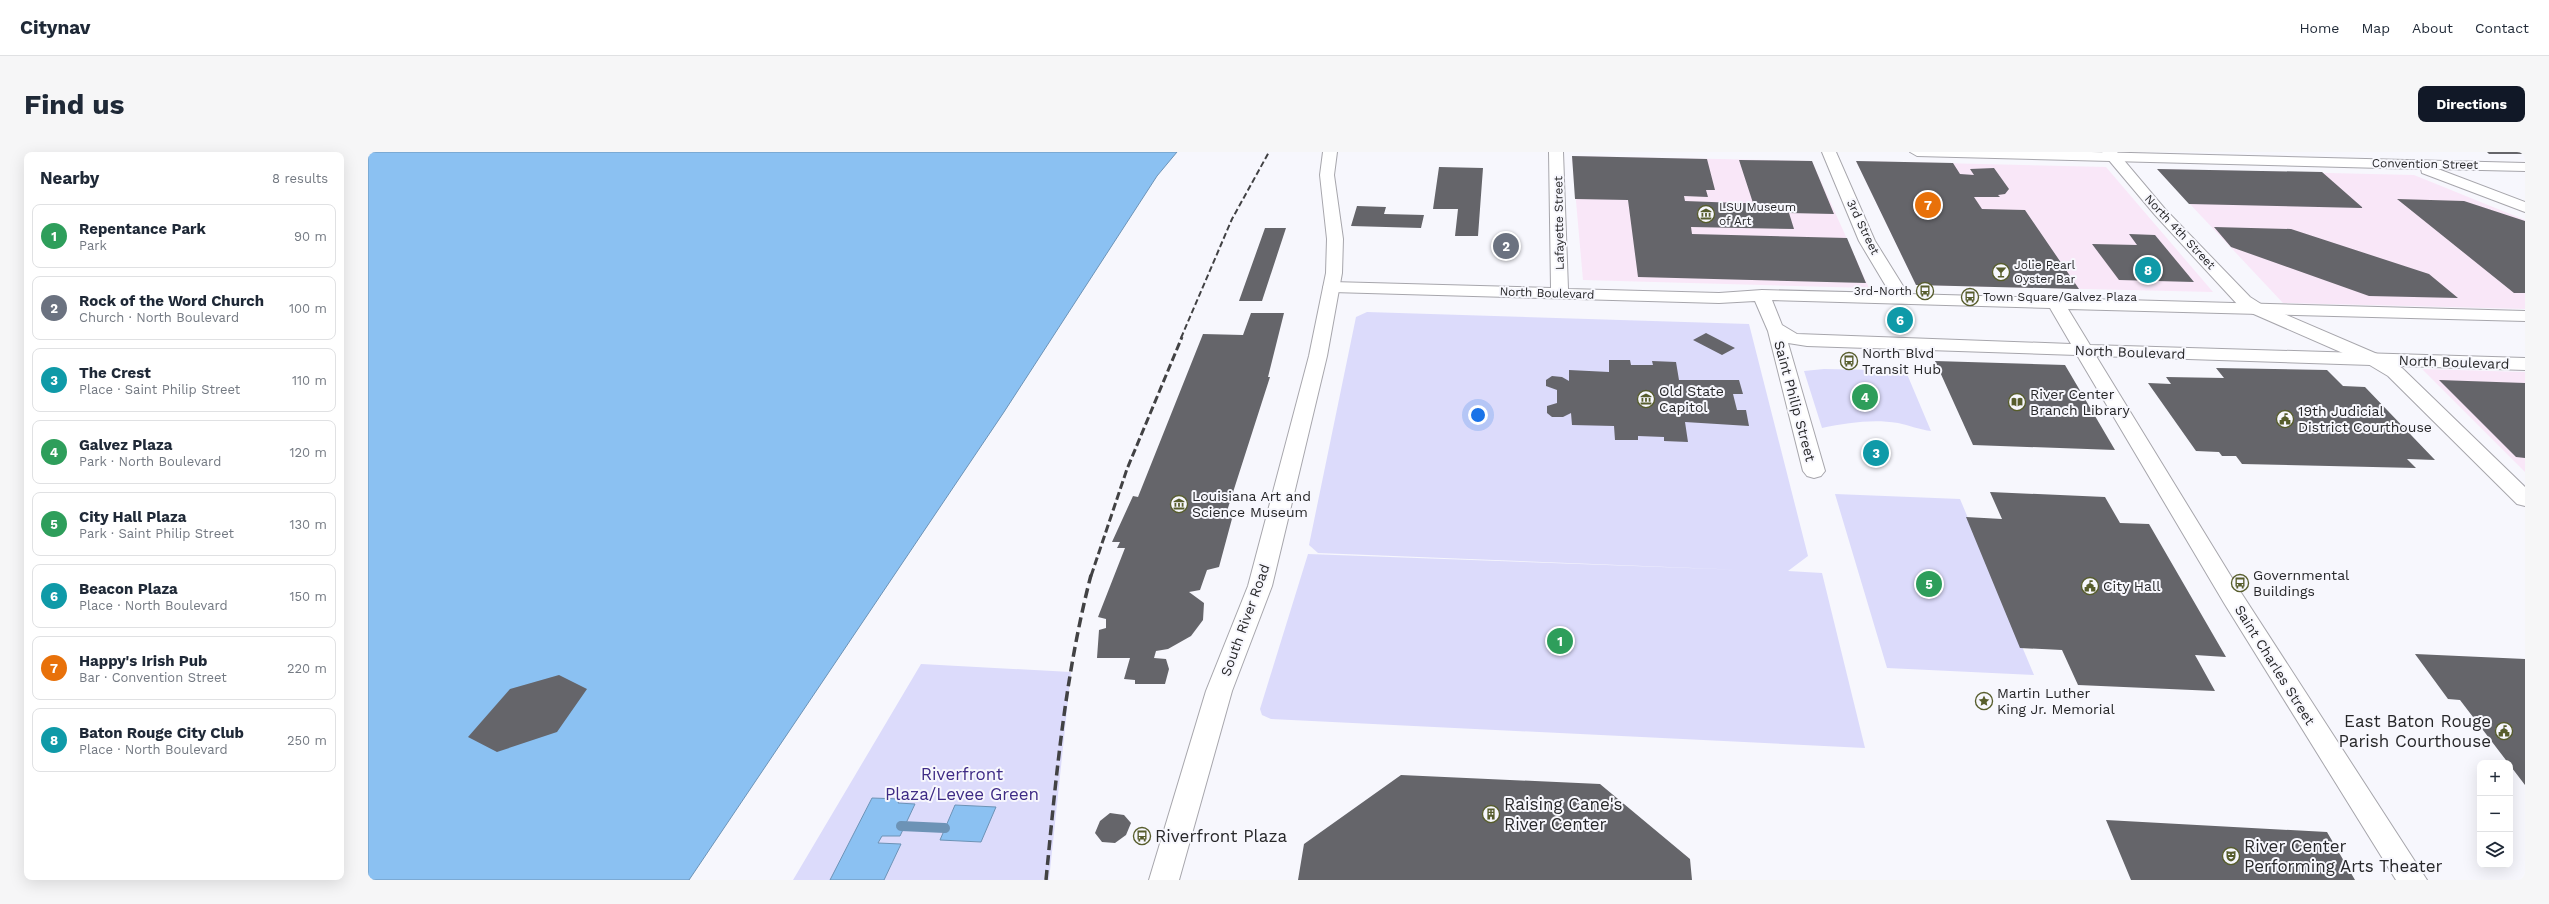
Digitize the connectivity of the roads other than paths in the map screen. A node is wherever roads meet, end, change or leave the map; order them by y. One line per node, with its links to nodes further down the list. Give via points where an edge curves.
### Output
1 (1330, 152): 10 (street, South River Road, via 1328,176 1335,239)
2 (1556, 152): 11 (street, Lafayette Street)
3 (1829, 152): 13 (street, 3rd Street, via 1867,241)
4 (1917, 152): 6 (street, Convention Street)
5 (2397, 152): 7 (street)
6 (2111, 154): 7 (street, Convention Street); 15 (street, North 4th Street, via 2160,212 2244,300)
7 (2413, 164): 8 (street, Convention Street); 9 (street)
8 (2525, 167)
9 (2525, 207)
10 (1332, 287): 11 (street, North Boulevard); 23 (street, South River Road, via 1318,356 1260,586 1219,691)
11 (1560, 294): 12 (street, North Boulevard, via 1719,298)
12 (1762, 295): 13 (street, North Boulevard); 17 (street, via 1770,322)
13 (1903, 300): 14 (street, North Boulevard)
14 (2056, 304): 15 (street, North Boulevard); 18 (street, Saint Charles Street)
15 (2255, 308): 16 (street, North Boulevard); 19 (street)
16 (2525, 316)
17 (1776, 332): 18 (street, North Boulevard, via 1790,339 1815,342); 21 (street, Saint Philip Street)
18 (2084, 351): 19 (street, North Boulevard); 24 (street, Saint Charles Street, via 2232,597)
19 (2375, 360): 20 (street, North Boulevard); 22 (street, via 2405,381)
20 (2525, 364)
21 (1814, 471)
22 (2525, 499)
23 (1164, 880)
24 (2412, 880)

